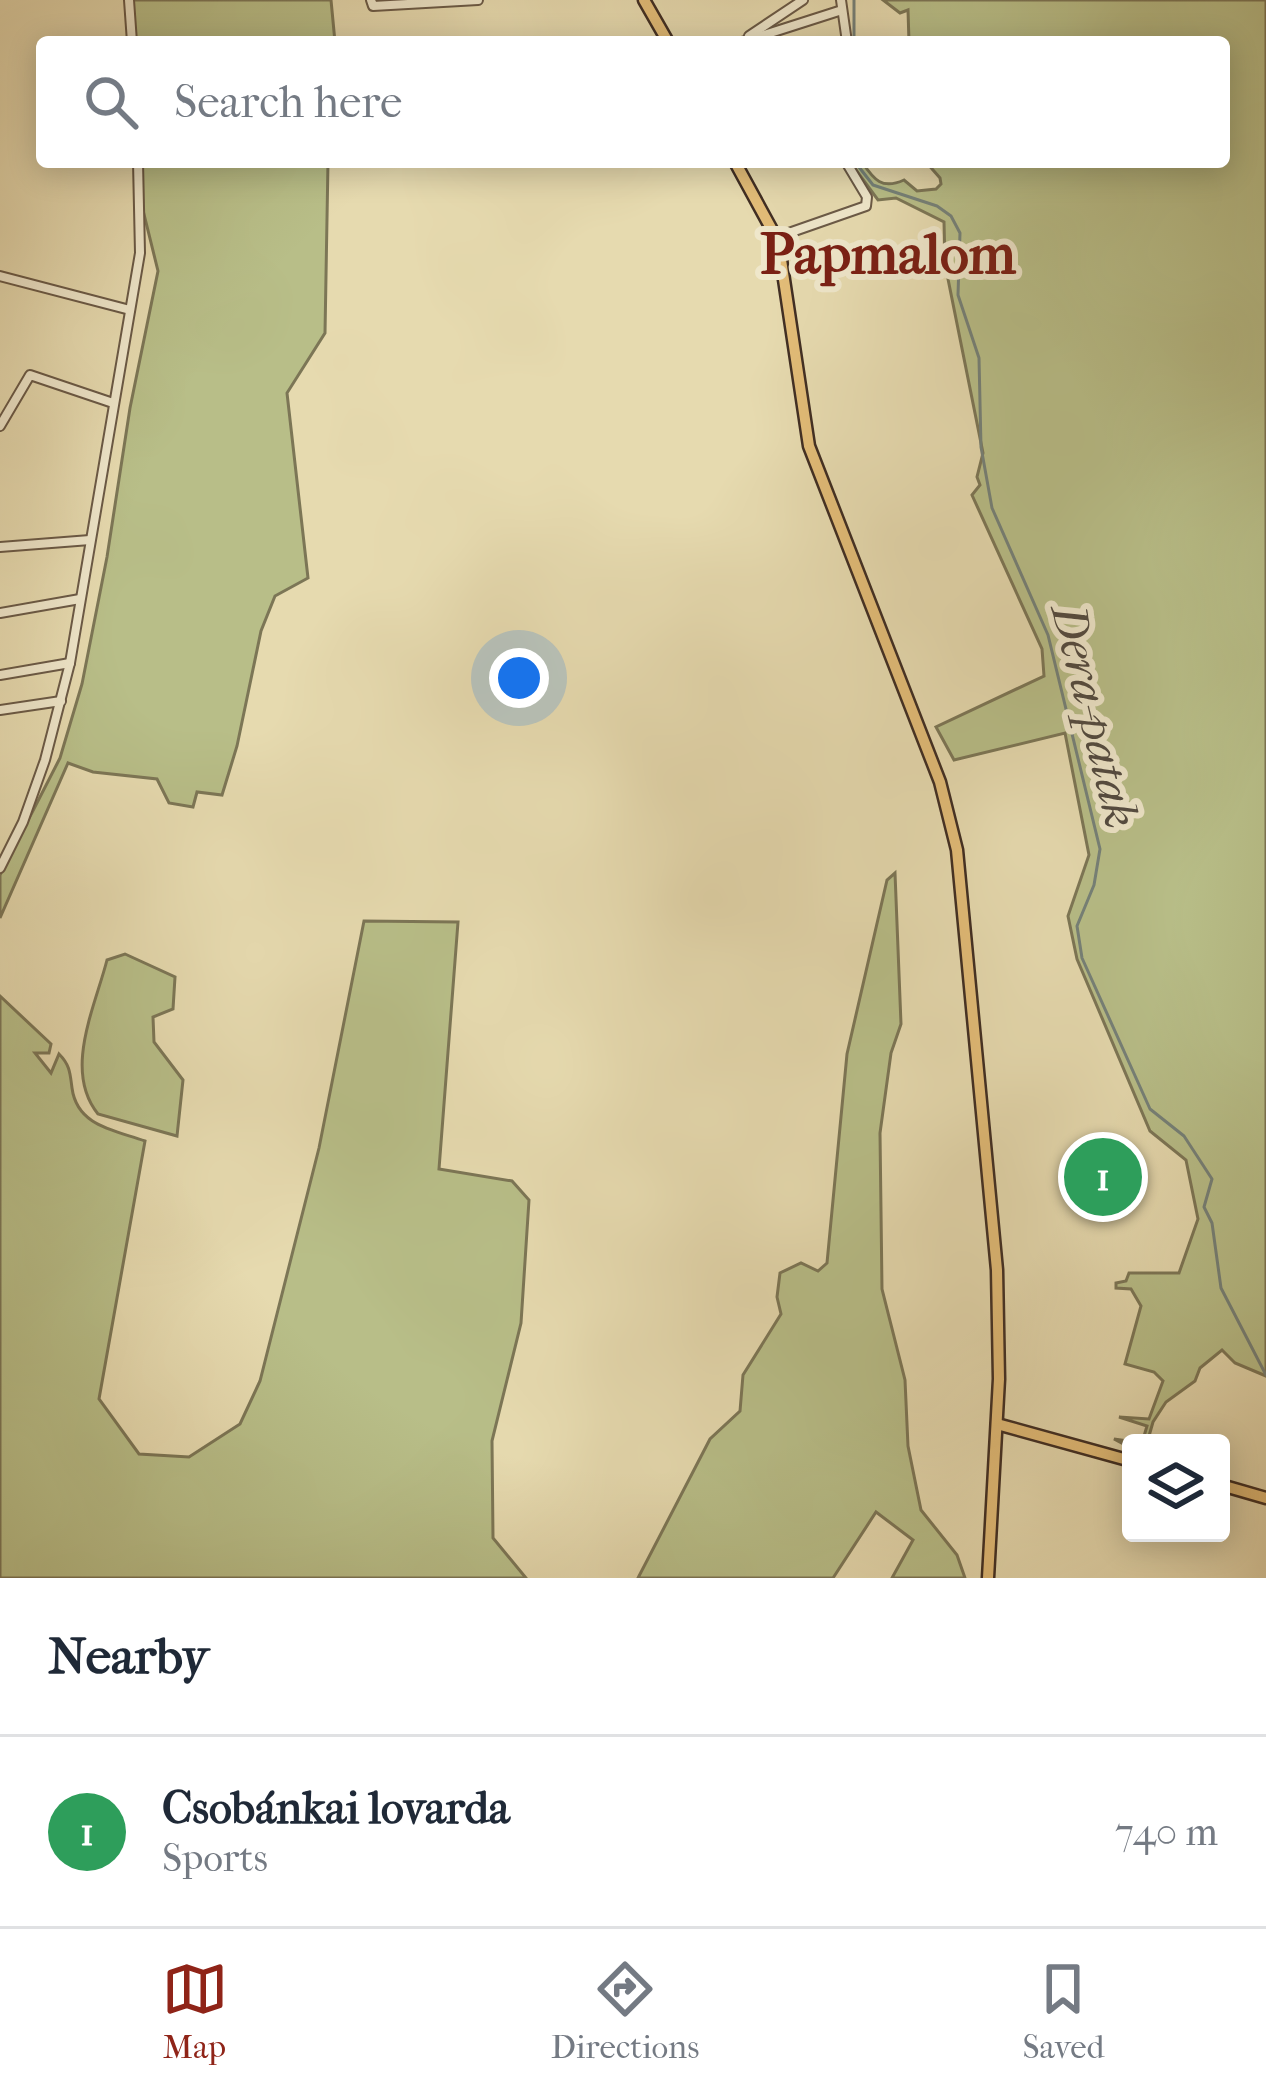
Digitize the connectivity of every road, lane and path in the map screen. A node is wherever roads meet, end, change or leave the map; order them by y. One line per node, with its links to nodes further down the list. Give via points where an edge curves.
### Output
1 (129, 0): 7 (street)
2 (370, 0): 3 (street)
3 (478, 0)
4 (644, 0): 8 (main road)
5 (803, 0): 9 (street)
6 (842, 5): 10 (street); 11 (street)
7 (131, 36)
8 (665, 36)
9 (751, 36)
10 (758, 36)
11 (846, 36)
12 (138, 168): 17 (street, via 140,254)
13 (738, 168): 29 (main road, via 782,264 809,446 920,727 957,850 998,1270)
14 (850, 168): 15 (street, via 866,206)
15 (783, 235)
16 (0, 276): 17 (street)
17 (130, 310): 18 (street)
18 (113, 403): 19 (street, via 30,376); 20 (street)
19 (0, 426)
20 (90, 540): 21 (street); 22 (street)
21 (2, 547)
22 (80, 599): 23 (street); 24 (street)
23 (0, 613)
24 (70, 663): 25 (street); 26 (street)
25 (0, 674)
26 (61, 700): 27 (street); 28 (street)
27 (0, 710)
28 (0, 868)
29 (997, 1424): 30 (main road); 33 (main road)
30 (1122, 1459)
31 (1230, 1488): 32 (main road)
32 (1266, 1498)
33 (988, 1578)

